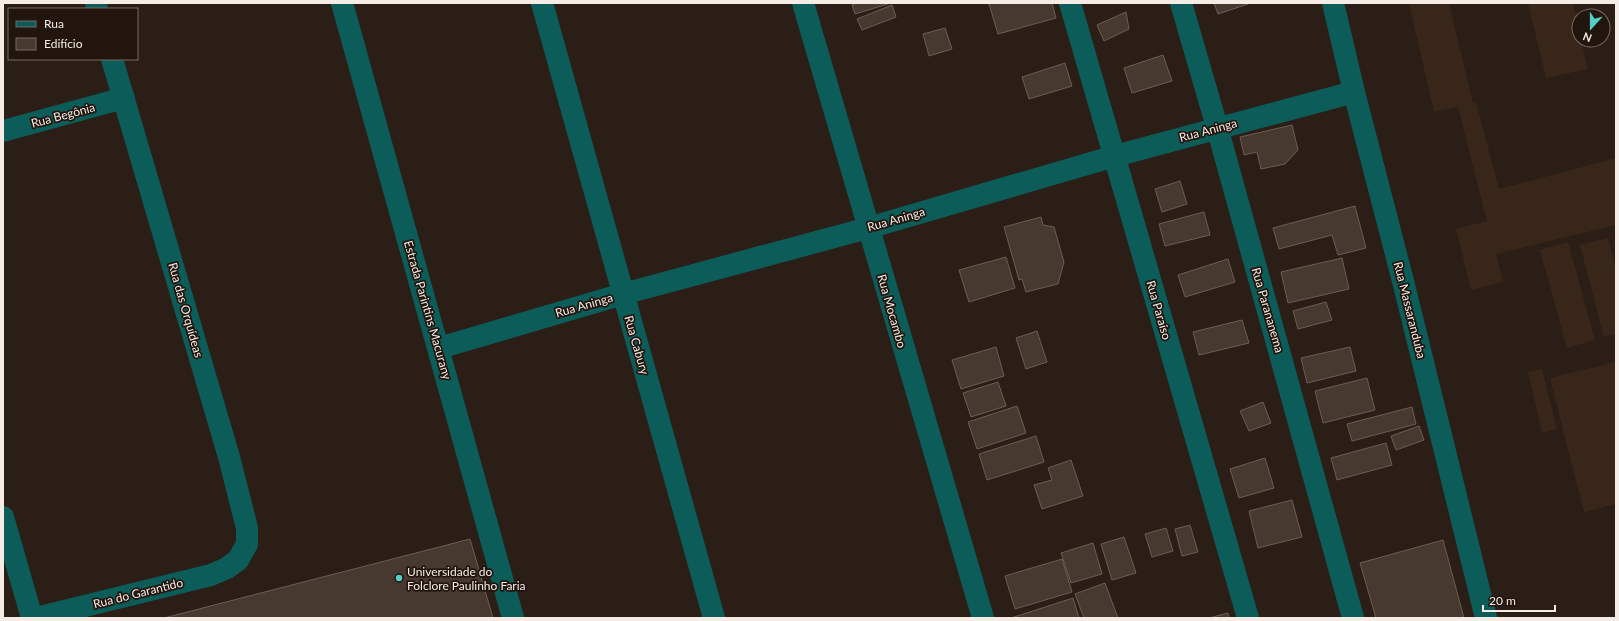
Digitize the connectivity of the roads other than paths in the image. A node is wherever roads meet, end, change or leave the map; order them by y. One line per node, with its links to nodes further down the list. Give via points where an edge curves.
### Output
1 (342, 3): 15 (street, Estrada Parintins Macurany)
2 (542, 3): 14 (street, Rua Cabury)
3 (803, 3): 13 (street, Rua Mocambo)
4 (1070, 3): 12 (street, Rua Paraíso)
5 (1181, 3): 10 (street, Rua Parananema)
6 (1333, 3): 8 (street, Rua Massaranduba)
7 (112, 60): 9 (street, Rua das Orquídeas)
8 (1354, 92): 10 (street, Rua Aninga); 25 (street, Rua Massaranduba)
9 (124, 98): 11 (street, Rua Begônia); 17 (street, Rua das Orquídeas, via 241,503 247,528 247,544)
10 (1217, 127): 12 (street, Rua Aninga); 24 (street, Rua Parananema)
11 (3, 132)
12 (1115, 156): 13 (street, Rua Aninga); 23 (street, Rua Paraíso)
13 (868, 228): 14 (street, Rua Aninga); 22 (street, Rua Mocambo)
14 (623, 294): 15 (street, Rua Aninga); 21 (street, Rua Cabury)
15 (439, 348): 20 (street, Estrada Parintins Macurany)
16 (3, 517): 18 (street)
17 (238, 560): 19 (street, Rua do Garantido, via 211,575)
18 (32, 618)
19 (36, 618)
20 (513, 618)
21 (714, 618)
22 (983, 618)
23 (1248, 618)
24 (1353, 618)
25 (1486, 618)

